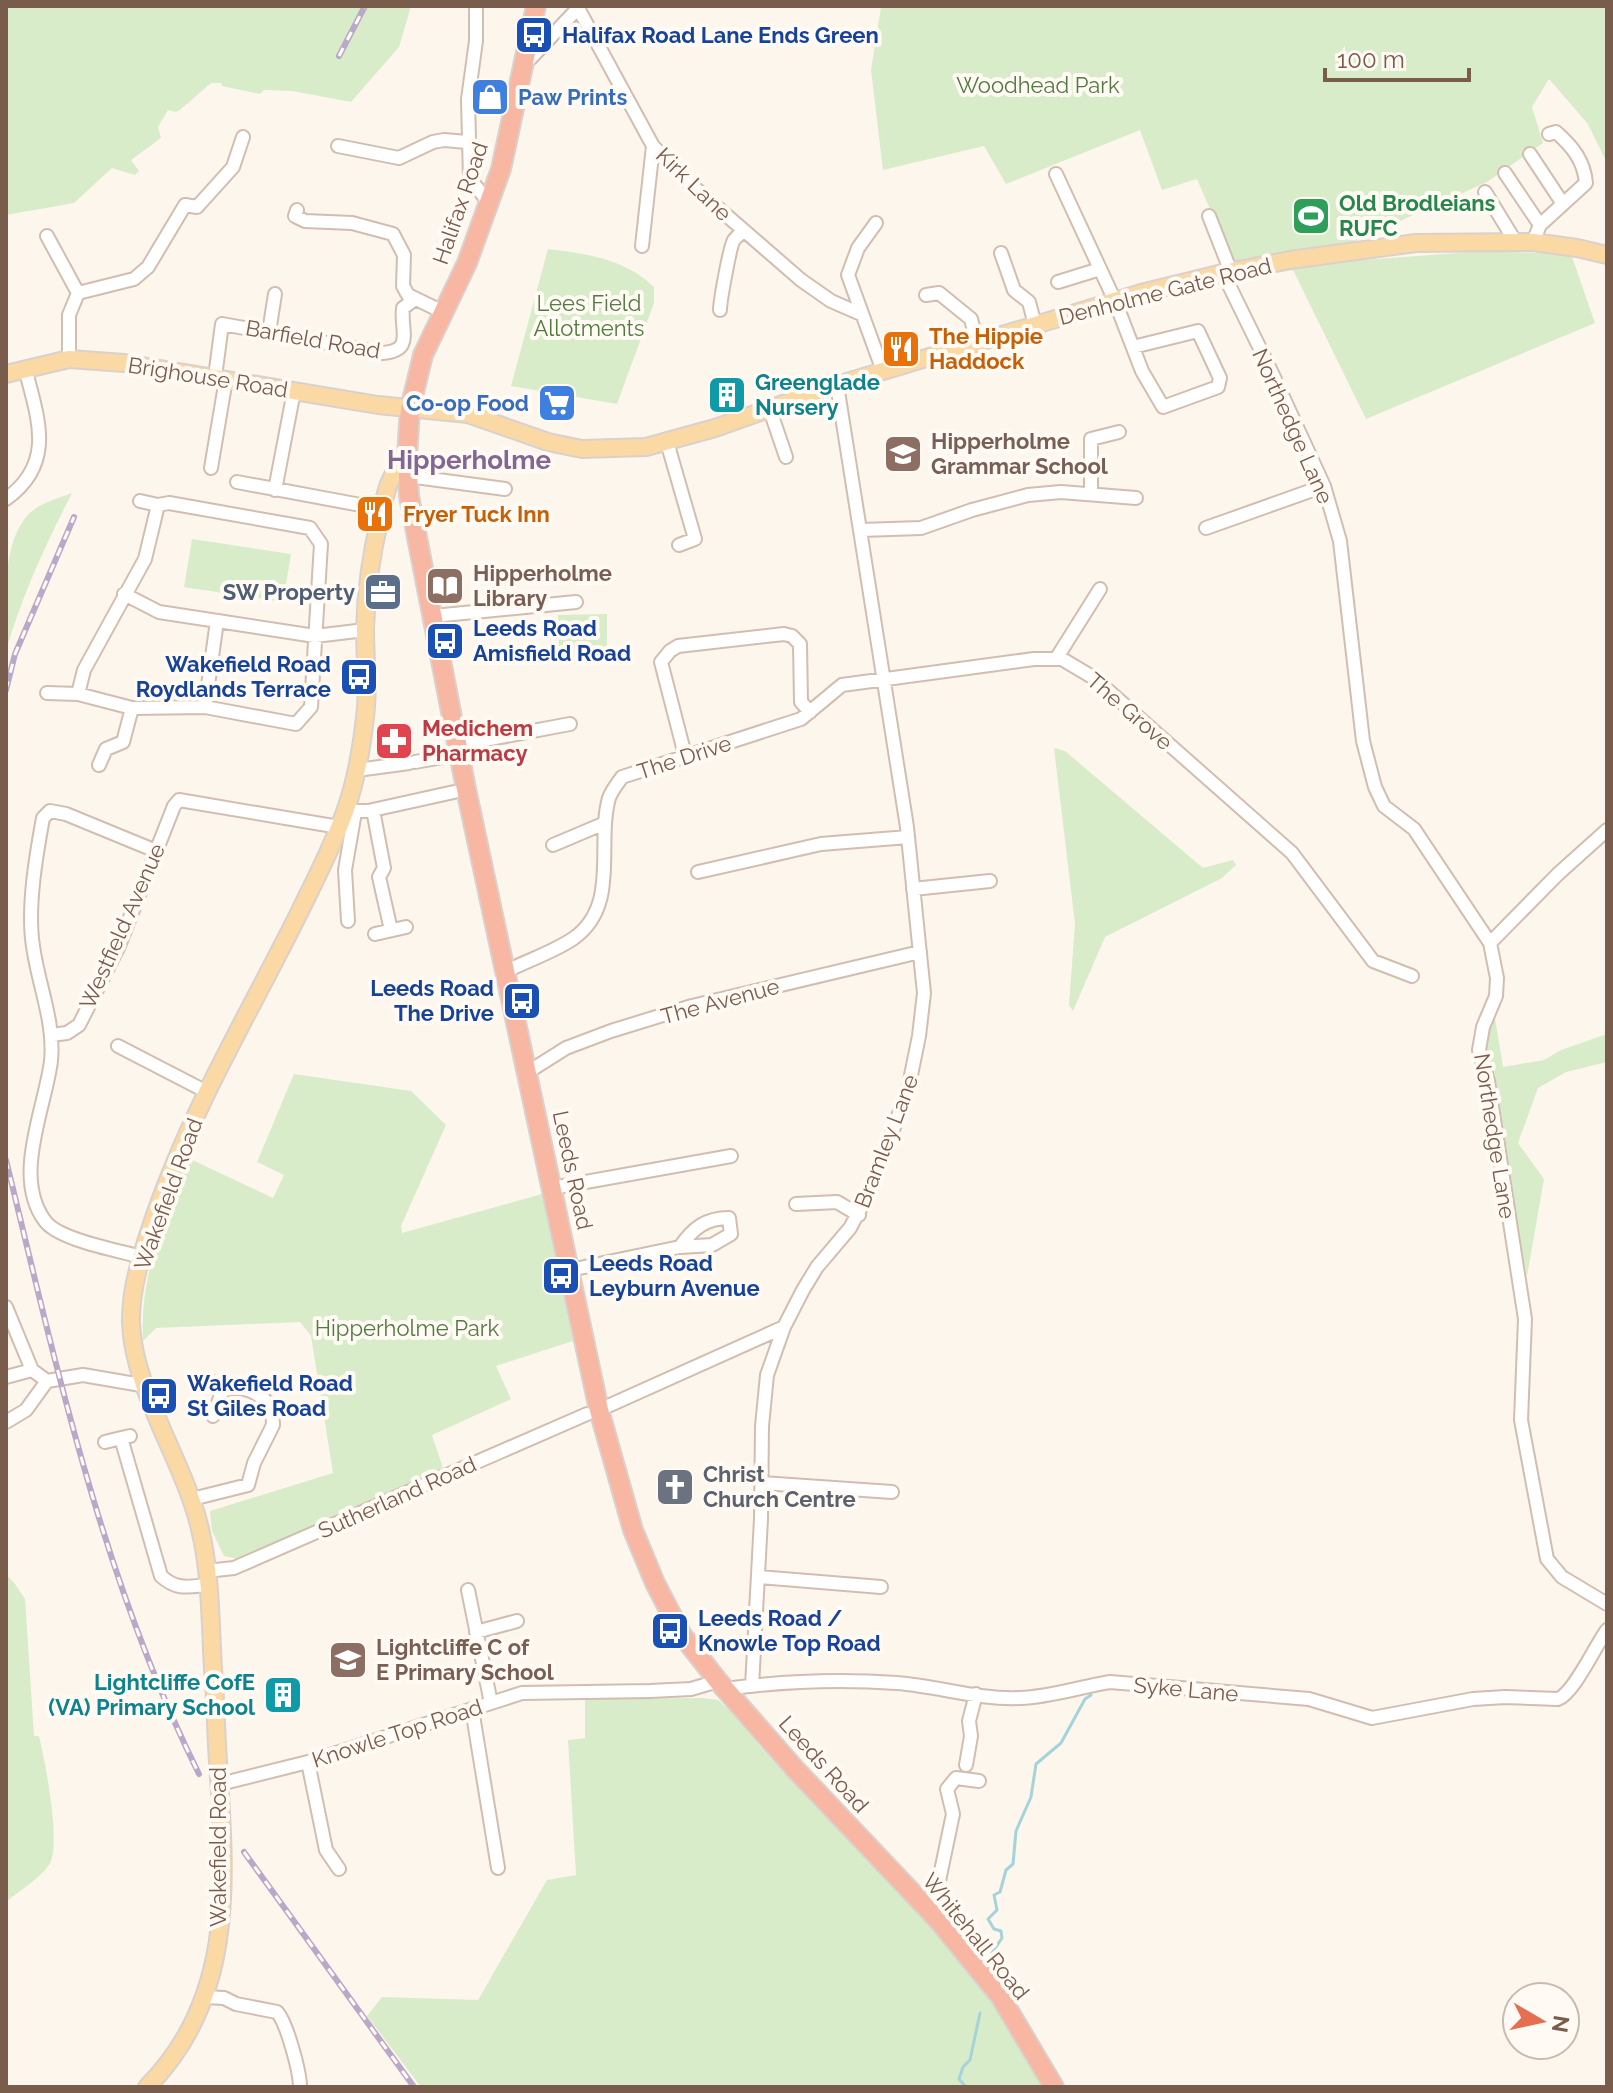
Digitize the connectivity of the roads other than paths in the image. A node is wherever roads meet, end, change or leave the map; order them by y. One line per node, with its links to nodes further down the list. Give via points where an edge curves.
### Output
1 (476, 6): 7 (street)
2 (536, 6): 4 (highway, Halifax Road)
3 (579, 7): 4 (street); 9 (street, Kirk Lane)
4 (523, 63): 14 (highway, Halifax Road)
5 (1549, 134): 15 (street, via 1556,132 1572,145 1584,168 1586,183)
6 (243, 137): 30 (street, via 233,167 197,207 185,205 148,267 134,279)
7 (467, 142): 8 (street, via 433,142 399,158); 14 (street, via 470,179)
8 (338, 146)
9 (653, 146): 20 (street, Kirk Lane); 24 (street)
10 (1530, 154): 15 (street)
11 (1505, 173): 19 (street)
12 (1056, 174): 27 (street)
13 (1485, 192): 22 (street)
14 (490, 204): 36 (highway, Halifax Road)
15 (1563, 204): 19 (street)
16 (297, 210): 33 (street, via 295,216 305,221 352,223 393,234 404,255 403,286)
17 (1209, 216): 28 (street, Northedge Lane)
18 (876, 223): 37 (street, via 848,275)
19 (1540, 225): 23 (street)
20 (743, 231): 35 (street, via 729,250); 37 (street, Kirk Lane, via 801,280)
21 (47, 236): 30 (street)
22 (1515, 241): 23 (main road, Denholme Gate Road); 28 (main road, Denholme Gate Road, via 1416,243)
23 (1533, 242): 26 (main road, Denholme Gate Road)
24 (642, 246)
25 (1001, 253): 38 (street, via 1014,290 1029,302)
26 (1607, 255)
27 (1100, 269): 29 (street); 34 (street)
28 (1227, 272): 34 (main road, Denholme Gate Road); 58 (street, Northedge Lane)
29 (1058, 282)
30 (78, 293): 42 (street, via 69,315)
31 (275, 294): 39 (street)
32 (926, 295): 40 (street, via 939,293 971,319)
33 (415, 299): 36 (street); 39 (street, Barfield Road, via 403,308 405,334 394,352)
34 (1115, 301): 38 (main road, Denholme Gate Road); 41 (street)
35 (720, 310)
36 (443, 312): 49 (highway, Halifax Road, via 423,355)
37 (861, 314): 44 (street)
38 (1035, 325): 40 (main road, Denholme Gate Road)
39 (269, 332): 46 (street, Barfield Road, via 222,324)
40 (977, 343): 44 (main road, Denholme Gate Road)
41 (1133, 347): 41 (street, via 1198,331 1220,378 1218,387 1163,407)
42 (69, 359): 43 (main road, Brighouse Road); 46 (main road, Brighouse Road)
43 (25, 368): 45 (main road, Brighouse Road); 63 (street, via 40,430 38,457 28,478)
44 (883, 371): 47 (main road, Denholme Gate Road)
45 (6, 374)
46 (220, 378): 48 (main road, Brighouse Road); 55 (street)
47 (837, 385): 50 (main road, Denholme Gate Road); 68 (street, Bramley Lane)
48 (294, 391): 49 (main road, Brighouse Road); 60 (street)
49 (410, 409): 52 (main road, Denholme Gate Road, via 468,414 582,449); 53 (highway, Leeds Road)
50 (770, 410): 52 (main road, Denholme Gate Road); 54 (street)
51 (1119, 432): 61 (street, via 1091,439)
52 (667, 442): 69 (street, via 695,539)
53 (407, 456): 56 (highway, Leeds Road); 66 (main road, Wakefield Road, via 389,478)
54 (786, 457)
55 (211, 468)
56 (408, 476): 59 (street); 73 (highway, Leeds Road)
57 (237, 482): 60 (street)
58 (1324, 486): 67 (street); 104 (street, Northedge Lane, via 1340,541 1363,741 1375,787 1384,806 1414,829)
59 (505, 489)
60 (275, 490): 66 (street)
61 (1091, 494): 62 (street); 68 (street, via 1028,495 921,528)
62 (1136, 498)
63 (6, 499)
64 (140, 501): 65 (street)
65 (158, 505): 71 (street, via 145,559); 76 (street, via 310,528 321,544)
66 (382, 509): 75 (main road, Wakefield Road, via 369,565)
67 (1206, 528)
68 (861, 530): 78 (street, Bramley Lane)
69 (679, 545)
70 (1100, 589): 77 (street)
71 (124, 594): 74 (street, via 159,612); 80 (street, via 84,670)
72 (576, 602): 73 (street)
73 (433, 616): 85 (highway, Leeds Road)
74 (217, 621): 76 (street); 81 (street)
75 (365, 630): 76 (street); 88 (main road, Wakefield Road, via 366,705)
76 (315, 636): 81 (street, via 311,707 296,724)
77 (1056, 659): 78 (street); 107 (street, The Grove, via 1094,678 1292,853 1373,961)
78 (885, 681): 83 (street, The Drive, via 842,685); 94 (street, Bramley Lane)
79 (47, 693): 80 (street)
80 (78, 694): 82 (street)
81 (205, 707): 82 (street)
82 (132, 708): 87 (street, via 123,742 106,749)
83 (810, 712): 86 (street, The Drive); 86 (street, via 801,702 800,644 792,636 678,646 661,662)
84 (570, 724): 85 (street)
85 (458, 749): 88 (street); 106 (highway, Leeds Road)
86 (685, 755): 92 (street, The Drive, via 622,777 610,794)
87 (99, 765)
88 (357, 770): 91 (main road, Wakefield Road)
89 (454, 792): 90 (street)
90 (373, 810): 91 (street); 102 (street, via 384,868 379,877)
91 (347, 817): 96 (street, Westfield Avenue, via 179,800); 100 (street); 111 (main road, Wakefield Road)
92 (605, 823): 95 (street); 106 (street, The Drive, via 604,888 597,914 575,937)
93 (1607, 830): 104 (street)
94 (908, 837): 97 (street, via 821,844); 99 (street, Bramley Lane)
95 (553, 845)
96 (156, 851): 108 (street, Westfield Avenue, via 115,955 79,1025); 108 (street, via 66,814 45,814 33,887 32,944)
97 (698, 872)
98 (990, 881): 99 (street)
99 (913, 889): 105 (street, Bramley Lane)
100 (348, 921)
101 (406, 927): 102 (street)
102 (391, 930): 103 (street)
103 (375, 934)
104 (1490, 943): 139 (street, Northedge Lane, via 1496,996 1479,1050 1525,1319 1521,1420 1531,1484 1547,1559 1562,1577)
105 (920, 952): 110 (street, The Avenue, via 692,1006 566,1048); 115 (street, Bramley Lane, via 923,1003 915,1063)
106 (507, 971): 110 (highway, Leeds Road)
107 (1412, 976)
108 (51, 1035): 117 (street, via 44,1105 29,1157 33,1195 45,1221 58,1232)
109 (118, 1046): 111 (street)
110 (528, 1072): 113 (highway, Leeds Road)
111 (207, 1092): 117 (main road, Wakefield Road, via 169,1176)
112 (731, 1156): 113 (street)
113 (552, 1188): 118 (highway, Leeds Road)
114 (796, 1204): 115 (street, via 837,1202)
115 (859, 1215): 120 (street, Bramley Lane, via 817,1267)
116 (680, 1247): 118 (street)
117 (141, 1257): 126 (main road, Wakefield Road, via 131,1324)
118 (570, 1270): 128 (highway, Leeds Road)
119 (6, 1307): 121 (street)
120 (784, 1327): 128 (street, Sutherland Road); 132 (street, Bramley Lane, via 767,1375)
121 (11, 1333): 122 (street)
122 (32, 1370): 123 (street); 125 (street)
123 (6, 1377)
124 (209, 1380): 127 (street)
125 (47, 1381): 126 (street, via 83,1375); 130 (street, via 26,1410)
126 (147, 1386): 134 (main road, Wakefield Road)
127 (223, 1390): 129 (street); 134 (street, via 242,1387 259,1395 272,1406 273,1425 248,1485)
128 (593, 1412): 136 (street, Sutherland Road); 143 (highway, Leeds Road, via 655,1583 682,1635)
129 (213, 1416)
130 (6, 1422)
131 (105, 1442): 136 (street, Sutherland Road, via 126,1437 161,1576 183,1588)
132 (762, 1483): 133 (street); 135 (street, Bramley Lane)
133 (892, 1492)
134 (192, 1499): 136 (main road, Wakefield Road)
135 (758, 1577): 137 (street); 144 (street, Bramley Lane)
136 (206, 1578): 151 (main road, Wakefield Road)
137 (881, 1587)
138 (468, 1590): 142 (street)
139 (1607, 1604)
140 (517, 1621): 142 (street)
141 (1607, 1630): 145 (street, Syke Lane, via 1573,1688 1558,1699 1473,1699 1372,1718 1309,1699 1110,1682 1019,1698)
142 (476, 1632): 146 (street)
143 (722, 1685): 144 (street, Syke Lane); 146 (street, Knowle Top Road, via 522,1693); 152 (highway, Leeds Road)
144 (752, 1686): 145 (street, Syke Lane, via 898,1683)
145 (976, 1694): 149 (street)
146 (491, 1703): 147 (street, Knowle Top Road)
147 (472, 1709): 148 (street, Knowle Top Road); 153 (street)
148 (308, 1762): 151 (street, Knowle Top Road); 154 (street, via 326,1850)
149 (966, 1765)
150 (979, 1781): 155 (street, via 956,1778 947,1789 953,1814)
151 (220, 1784): 156 (main road, Wakefield Road, via 223,1892 216,1958)
152 (880, 1861): 155 (highway, Whitehall Road)
153 (498, 1868)
154 (339, 1869)
155 (932, 1914): 159 (highway, Whitehall Road, via 1000,1996)
156 (205, 1997): 157 (main road, Wakefield Road, via 187,2039); 158 (street, via 277,2012)
157 (147, 2087)
158 (300, 2087)
159 (1054, 2087)

